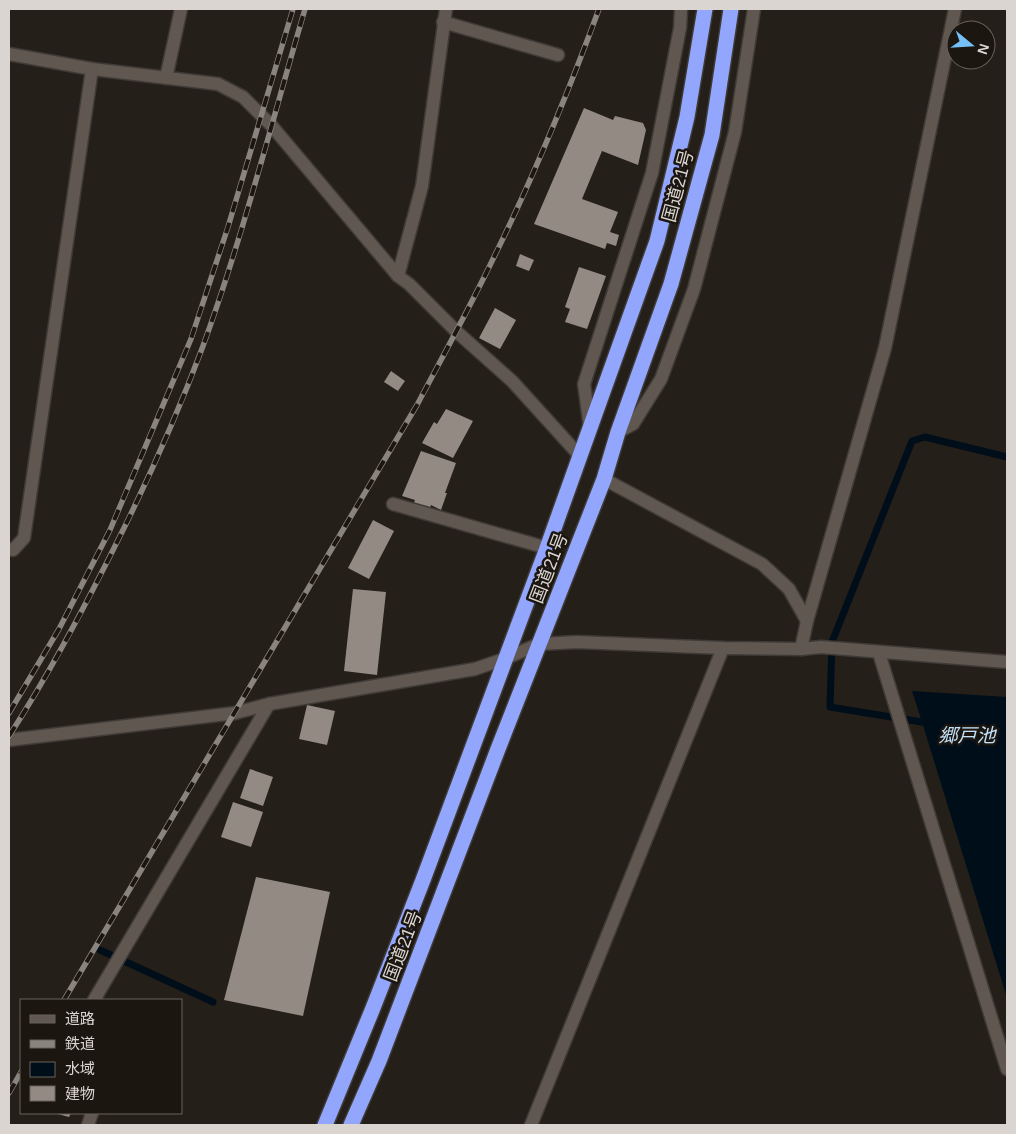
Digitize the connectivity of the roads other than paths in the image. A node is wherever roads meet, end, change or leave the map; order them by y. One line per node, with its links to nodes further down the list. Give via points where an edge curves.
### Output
1 (181, 9): 12 (street)
2 (446, 9): 8 (street)
3 (682, 9): 14 (street, via 652,173 584,384)
4 (705, 9): 14 (highway, 国道21号, via 687,117 656,241)
5 (731, 9): 15 (highway, 国道21号, via 712,135 671,284)
6 (754, 9): 15 (street, via 735,132 694,289 661,379 634,424)
7 (955, 9): 21 (street, via 885,348)
8 (443, 22): 10 (street); 13 (street, via 422,186)
9 (9, 54): 11 (street)
10 (558, 55)
11 (92, 69): 12 (street); 20 (street, via 24,538 12,550)
12 (166, 78): 13 (street, via 218,84 243,97 271,125)
13 (398, 276): 16 (street, via 512,381)
14 (590, 428): 16 (highway, 国道21号)
15 (618, 432): 17 (highway, 国道21号)
16 (580, 456): 19 (highway, 国道21号)
17 (604, 479): 21 (street, via 762,564 789,589); 22 (highway, 国道21号)
18 (393, 504): 19 (street)
19 (547, 548): 26 (highway, 国道21号)
20 (9, 549)
21 (807, 621): 24 (street)
22 (539, 644): 23 (street, via 577,642); 26 (street); 33 (highway, 国道21号, via 379,1061)
23 (723, 648): 24 (street); 34 (street)
24 (801, 649): 25 (street, via 821,647)
25 (879, 653): 27 (street); 31 (street)
26 (504, 660): 28 (street, via 475,669); 32 (highway, 国道21号, via 416,898)
27 (1007, 662)
28 (270, 704): 29 (street, via 235,713); 30 (street)
29 (9, 740)
30 (95, 999)
31 (1007, 1069)
32 (325, 1125)
33 (351, 1125)
34 (531, 1125)

